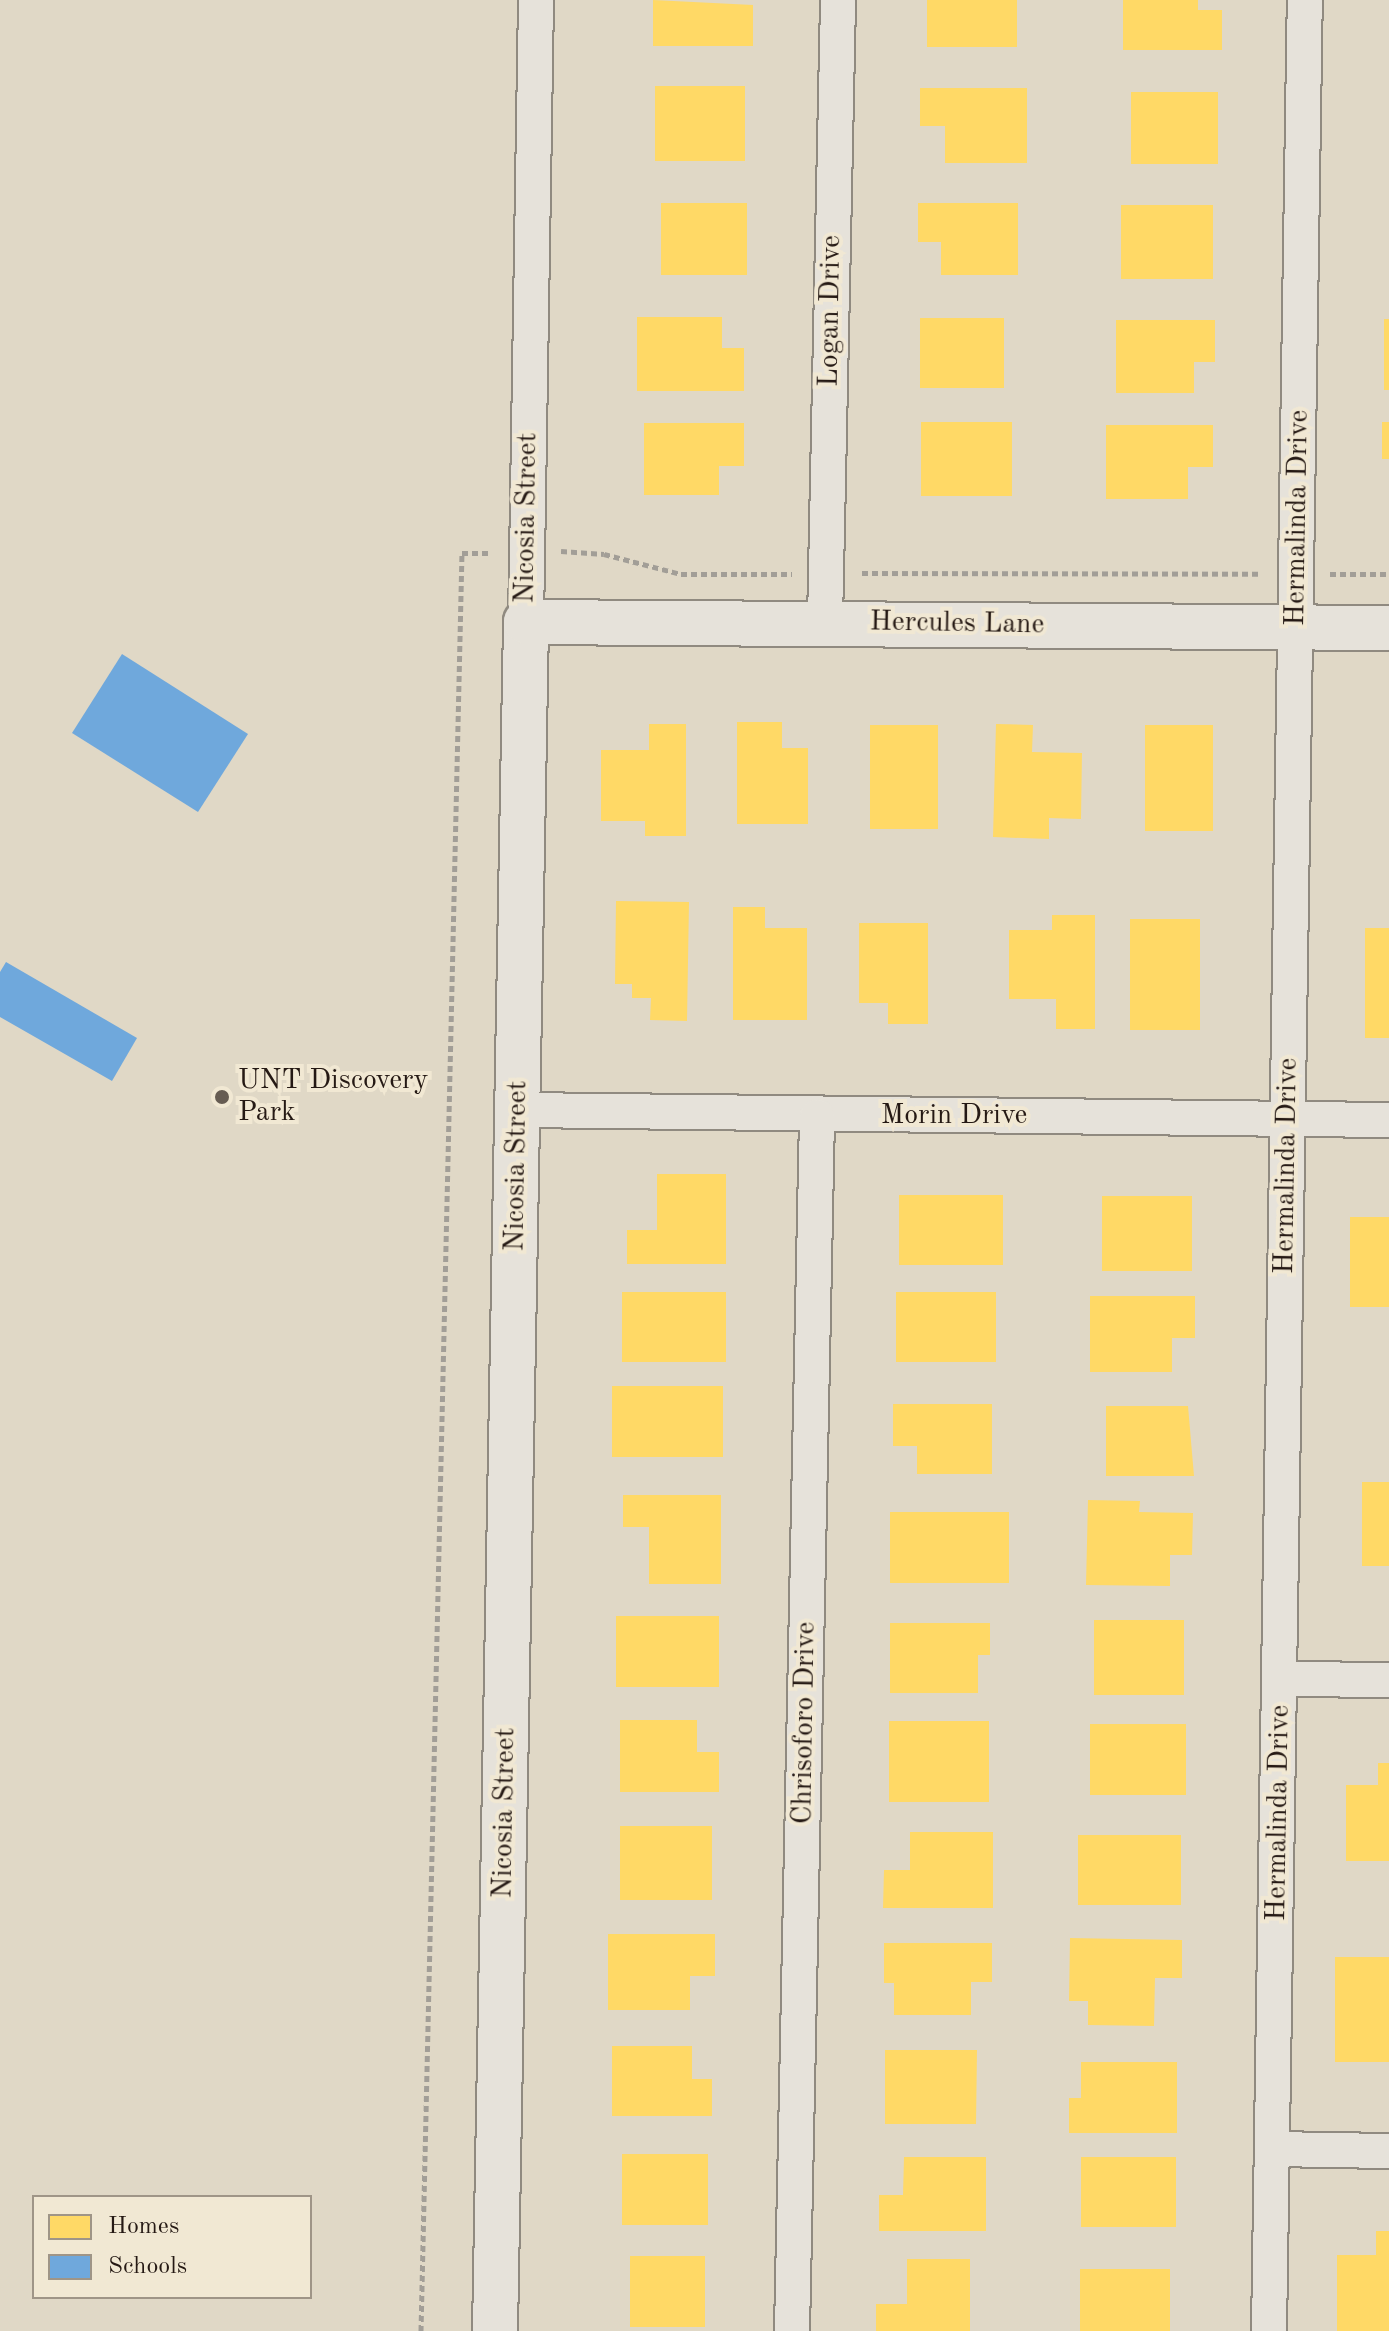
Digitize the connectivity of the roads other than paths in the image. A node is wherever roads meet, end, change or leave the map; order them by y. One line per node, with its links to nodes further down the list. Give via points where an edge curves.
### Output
1 (536, 0): 4 (street, Nicosia Street)
2 (838, 0): 5 (street, Logan Drive)
3 (1305, 0): 7 (street, Hermalinda Drive)
4 (526, 622): 5 (street, Hercules Lane); 8 (street, Nicosia Street)
5 (825, 622): 7 (street, Hercules Lane)
6 (1389, 628): 7 (street, Hercules Lane)
7 (1296, 629): 10 (street, Hermalinda Drive)
8 (519, 1110): 9 (street, Morin Drive); 16 (street, Nicosia Street)
9 (817, 1116): 10 (street, Morin Drive); 17 (street, Chrisoforo Drive)
10 (1287, 1116): 11 (street, Morin Drive); 12 (street, Hermalinda Drive)
11 (1389, 1120)
12 (1282, 1679): 13 (street); 14 (street, Hermalinda Drive)
13 (1389, 1680)
14 (1273, 2149): 15 (street); 18 (street, Hermalinda Drive)
15 (1389, 2151)
16 (495, 2331)
17 (792, 2331)
18 (1269, 2331)

